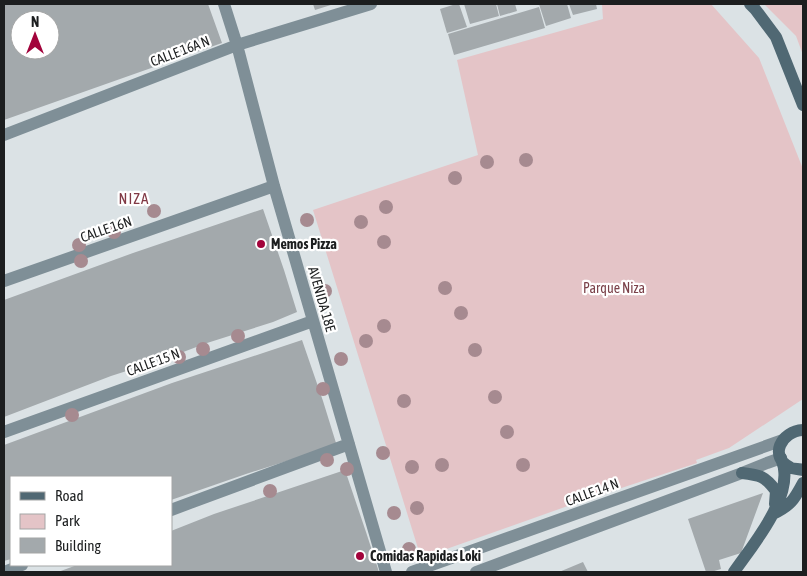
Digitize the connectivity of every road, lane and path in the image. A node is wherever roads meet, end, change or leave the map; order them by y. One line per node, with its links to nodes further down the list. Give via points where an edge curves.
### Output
1 (224, 4): 4 (street, AVENIDA 18E)
2 (371, 4): 4 (street, CALLE 16A N)
3 (750, 4): 5 (main road, via 776,37)
4 (237, 45): 6 (street, CALLE 16A N); 7 (street, AVENIDA 18E)
5 (803, 104)
6 (4, 135)
7 (274, 186): 8 (street, CALLE 16N); 9 (street, AVENIDA 18E)
8 (4, 281)
9 (313, 321): 11 (street, CALLE 15 N); 13 (street, AVENIDA 18E)
10 (800, 429): 12 (main road)
11 (4, 432)
12 (783, 440): 14 (main road, via 779,452); 23 (street, CALLE 14 N)
13 (349, 444): 18 (street); 22 (street, AVENIDA 18E)
14 (781, 458): 15 (main road, via 792,468); 16 (street); 19 (main road, via 784,476)
15 (803, 470)
16 (742, 473): 19 (main road, via 767,479 776,490); 24 (street)
17 (803, 483): 19 (main road, via 793,501)
18 (172, 510)
19 (773, 514): 25 (main road)
20 (19, 566): 21 (street)
21 (4, 572)
22 (386, 572)
23 (412, 572)
24 (476, 572)
25 (734, 572)

